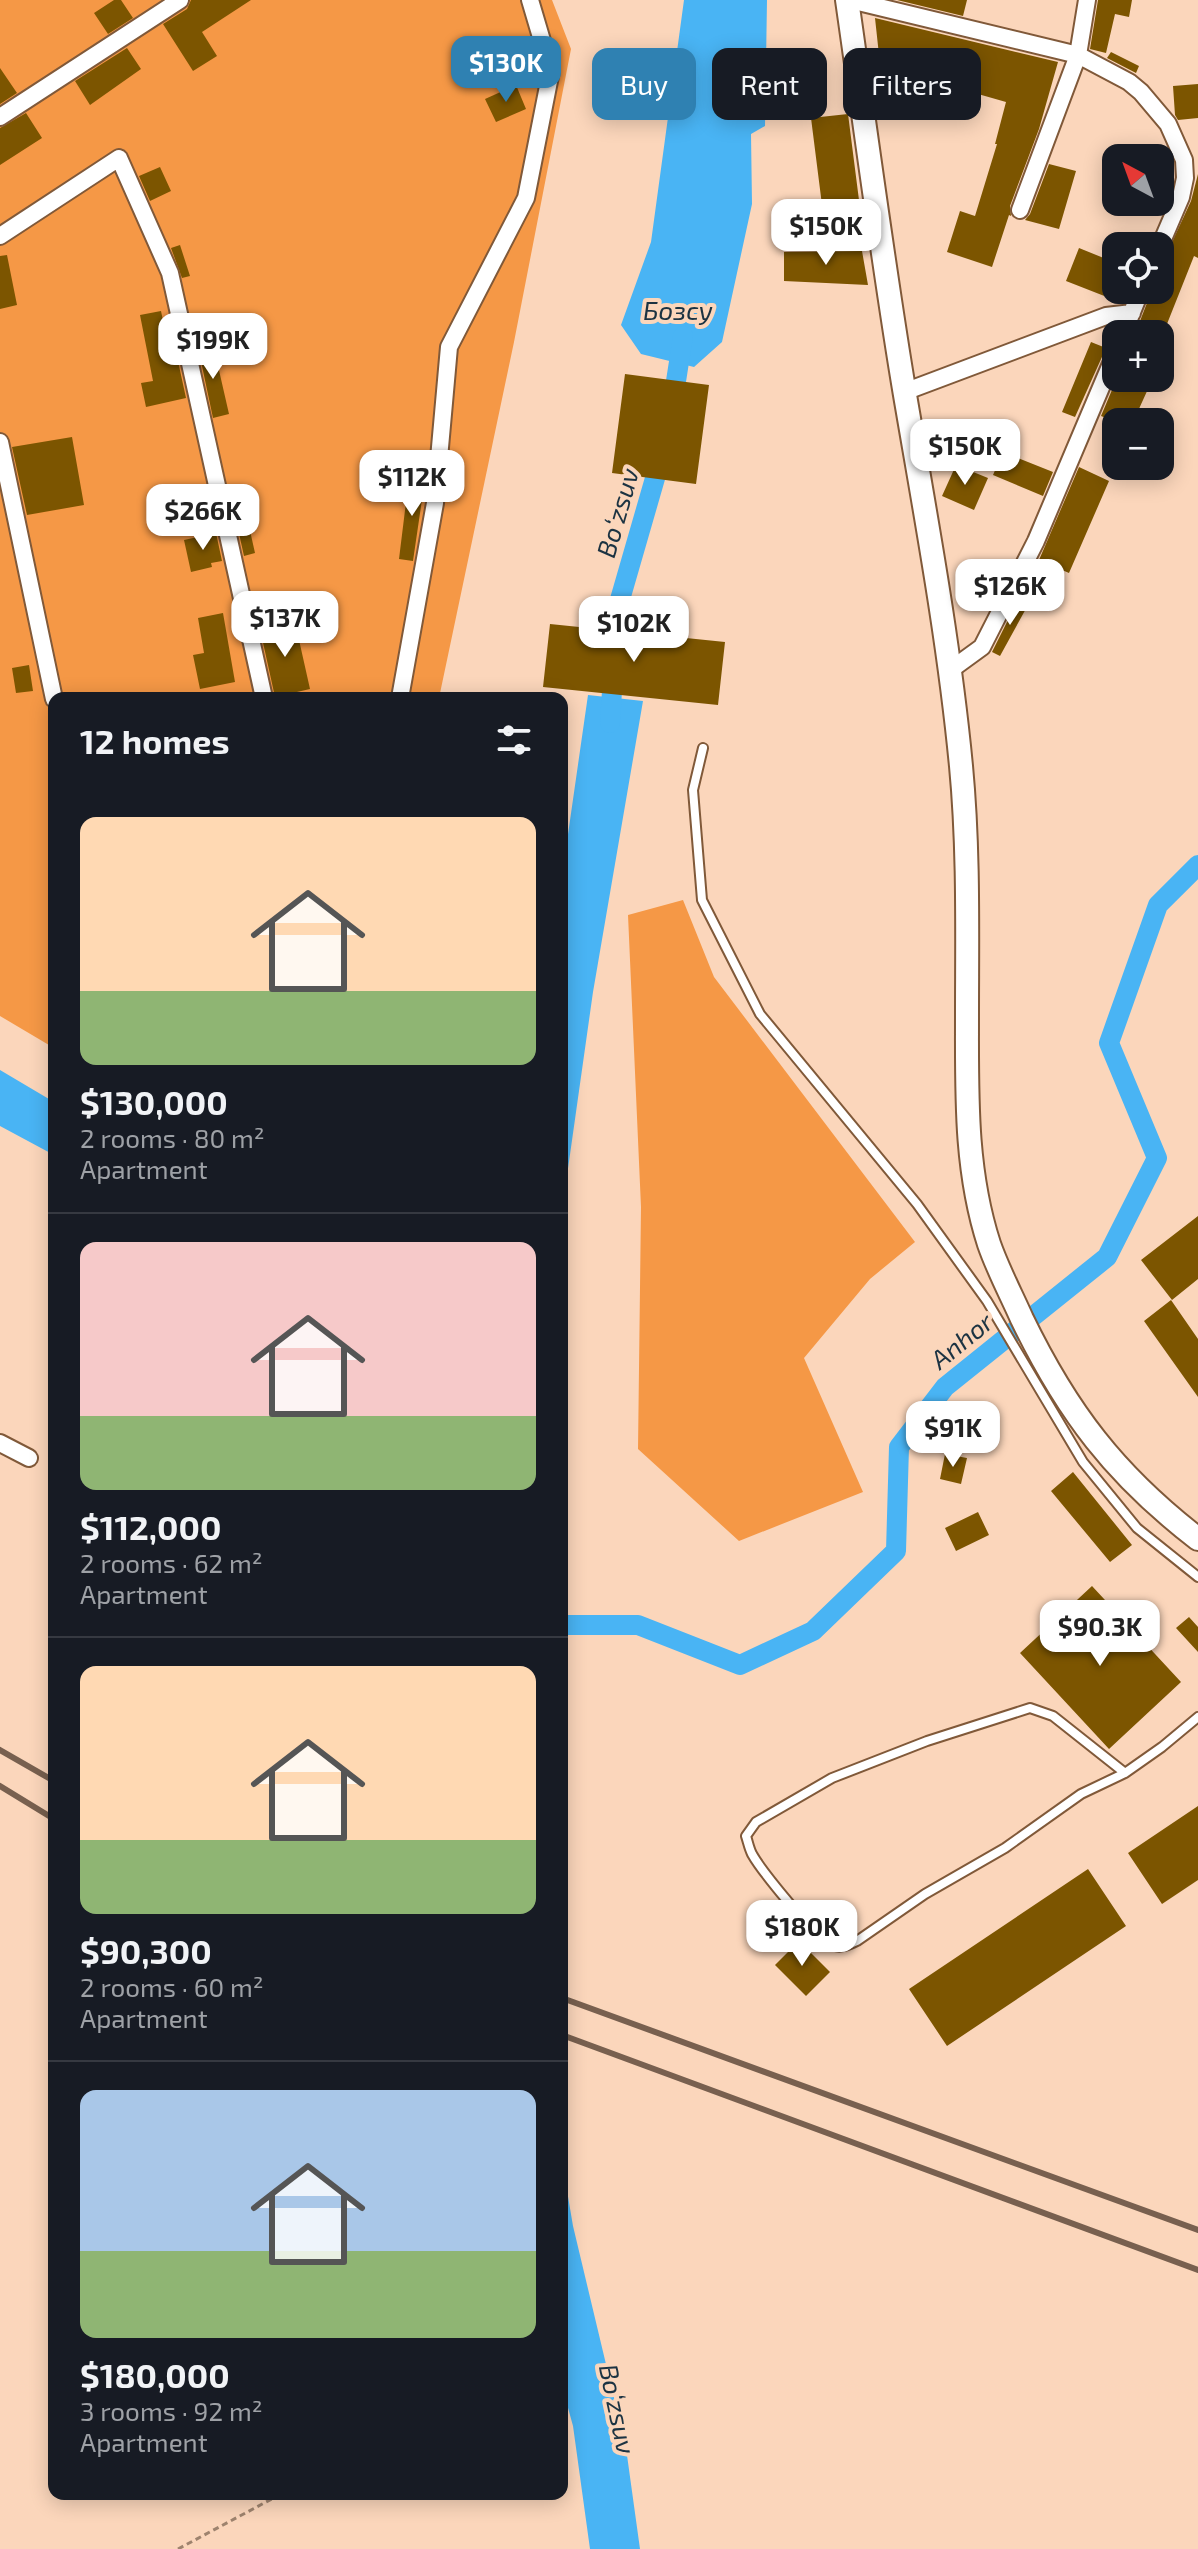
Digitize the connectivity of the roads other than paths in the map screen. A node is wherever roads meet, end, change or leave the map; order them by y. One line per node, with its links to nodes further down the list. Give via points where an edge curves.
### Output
1 (180, 0): 6 (street)
2 (530, 0): 19 (street, via 551,71 526,198 449,347 435,503)
3 (849, 0): 5 (street); 14 (main road)
4 (1087, 0): 5 (street)
5 (1078, 55): 7 (street); 8 (street, via 1129,82 1168,124 1184,160 1185,178)
6 (0, 117)
7 (1020, 210)
8 (1166, 232)
9 (0, 236): 18 (street, via 119,158 170,273)
10 (1136, 304): 11 (street)
11 (1132, 313): 12 (street); 14 (street, via 1106,316)
12 (1129, 320)
13 (1102, 385): 16 (street, via 1036,541 982,647)
14 (904, 392): 16 (main road)
15 (0, 442): 17 (street)
16 (949, 671): 21 (main road, via 967,871 971,1162 990,1247)
17 (53, 692)
18 (263, 692)
19 (401, 692)
20 (703, 748): 21 (lane, via 693,790 702,900 760,1014 917,1204)
21 (1041, 1378): 24 (main road, via 1125,1476); 25 (lane, via 1083,1462 1137,1528)
22 (0, 1443): 23 (street)
23 (29, 1458)
24 (1198, 1539)
25 (1198, 1577)
26 (1198, 1717): 27 (lane)
27 (1125, 1773): 27 (lane, via 1081,1794 1005,1848 845,1946 833,1946 819,1935 766,1873 746,1836 756,1822 832,1778 1030,1708 1053,1716)

